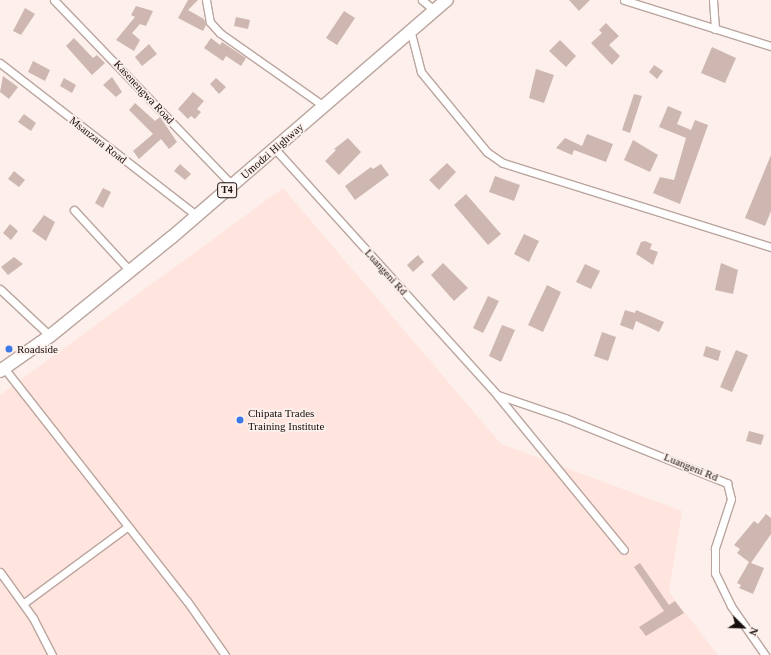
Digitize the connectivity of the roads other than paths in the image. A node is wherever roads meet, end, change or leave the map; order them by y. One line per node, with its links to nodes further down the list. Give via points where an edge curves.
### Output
1 (54, 0): 14 (street, Kasenengwa Road)
2 (206, 0): 12 (street, via 210,22 220,33)
3 (422, 0): 7 (street)
4 (448, 0): 7 (highway, Umodzi Highway / T4)
5 (624, 0): 8 (street)
6 (713, 0): 8 (street)
7 (435, 11): 9 (highway, Umodzi Highway / T4)
8 (715, 29): 10 (street)
9 (411, 33): 12 (highway, Umodzi Highway / T4); 17 (street, via 421,72 486,152 503,163)
10 (771, 46)
11 (0, 63): 16 (street, Msanzara Road)
12 (324, 106): 13 (highway, Umodzi Highway / T4)
13 (275, 149): 14 (highway, Umodzi Highway / T4); 22 (street, Luangeni Rd)
14 (232, 185): 16 (highway, Umodzi Highway / T4)
15 (74, 210): 18 (street)
16 (196, 216): 18 (highway, Umodzi Highway / T4)
17 (771, 247)
18 (130, 271): 20 (highway, Umodzi Highway / T4)
19 (0, 289): 20 (street)
20 (50, 336): 21 (highway, Umodzi Highway / T4)
21 (2, 370): 23 (street)
22 (497, 395): 24 (street, Luangeni Rd); 29 (street, Luangeni Rd, via 565,418 727,483 731,499 714,548 715,573 731,606)
23 (127, 527): 26 (street); 28 (street)
24 (624, 550)
25 (0, 572): 26 (street)
26 (24, 603): 27 (street)
27 (52, 655)
28 (225, 655)
29 (766, 655)

